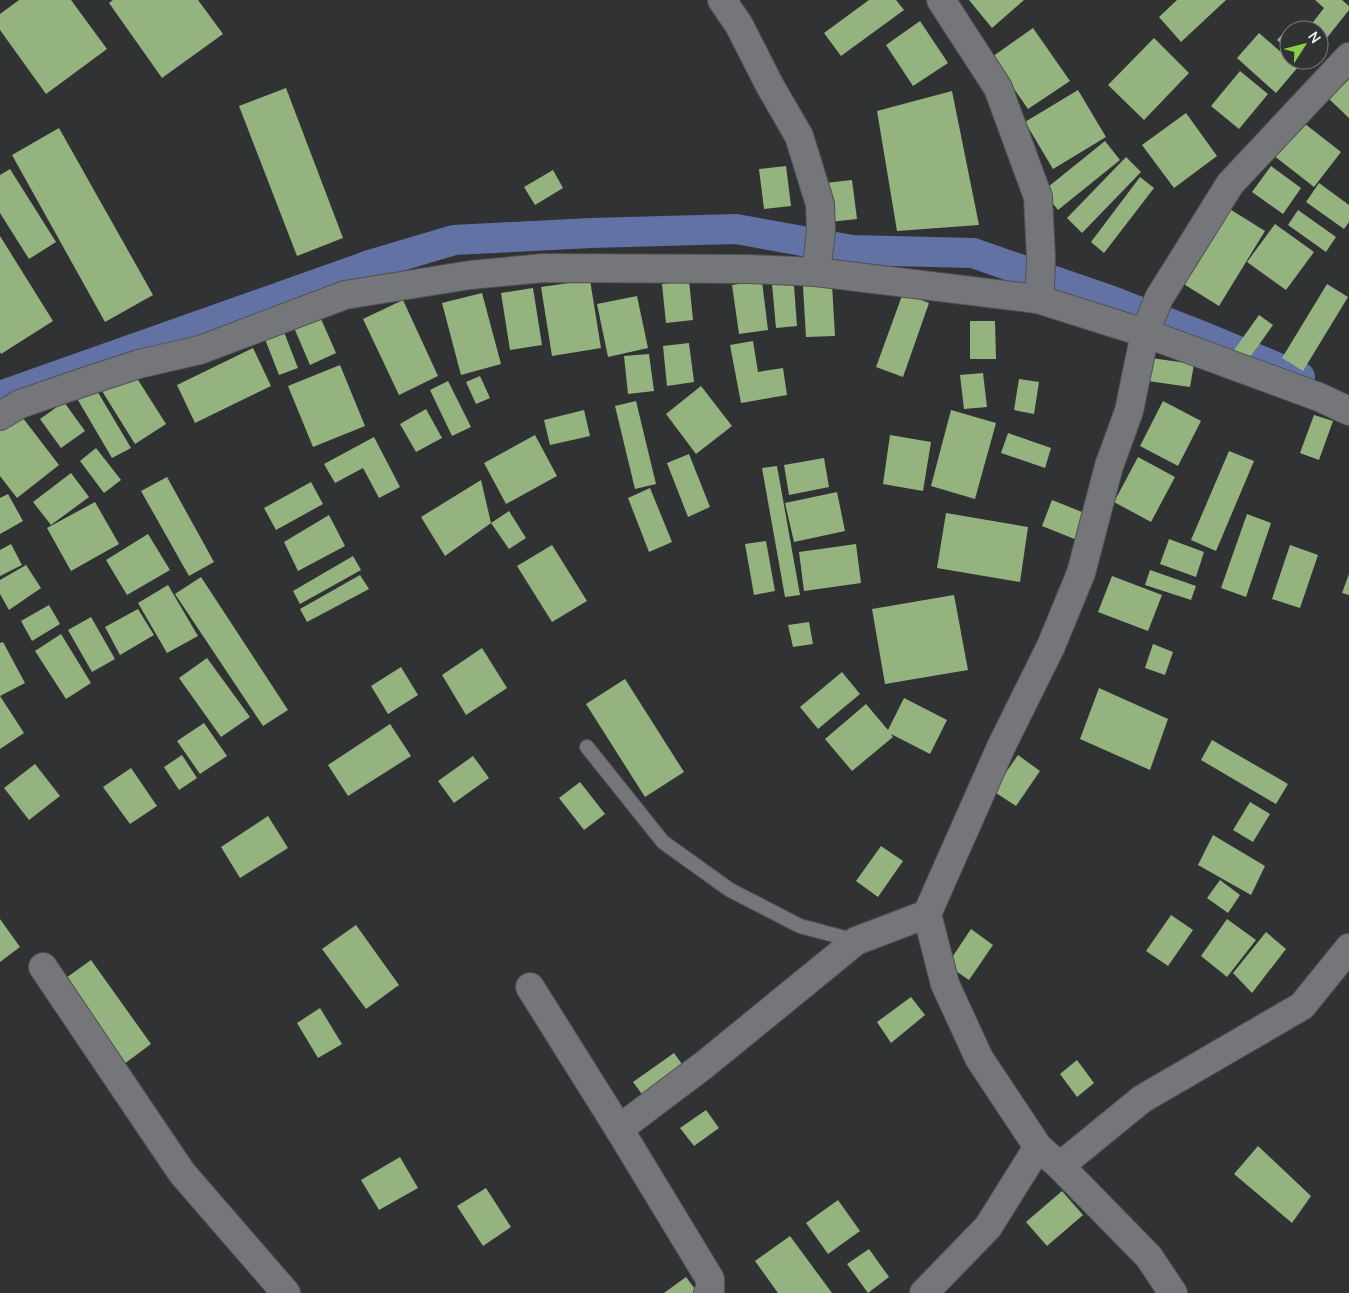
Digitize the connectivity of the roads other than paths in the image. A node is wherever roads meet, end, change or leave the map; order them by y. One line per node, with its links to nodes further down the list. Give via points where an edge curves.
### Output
1 (722, 0): 4 (street, via 799,136 820,204)
2 (941, 0): 5 (street, via 998,88 1038,197 1042,257)
3 (1349, 57): 6 (street, via 1230,184)
4 (817, 267): 5 (street); 8 (street, via 544,268 470,275 345,295 200,350 139,364 65,388 20,404)
5 (1038, 292): 6 (street)
6 (1151, 317): 7 (street); 10 (street, via 1129,411 1109,466 1081,573 1051,646 1001,747)
7 (1349, 411)
8 (0, 416)
9 (588, 747): 11 (lane, via 663,842 730,890 800,926)
10 (928, 914): 11 (street); 16 (street, via 945,984 979,1058)
11 (856, 941): 15 (street, via 704,1065)
12 (1349, 948): 17 (street, via 1302,1006 1142,1099)
13 (43, 967): 18 (street, via 182,1173)
14 (530, 987): 15 (street)
15 (619, 1128): 19 (street, via 710,1279)
16 (1038, 1147): 17 (street); 20 (street, via 988,1227)
17 (1060, 1166): 21 (street, via 1148,1257)
18 (286, 1293)
19 (708, 1293)
20 (924, 1293)
21 (1173, 1293)

